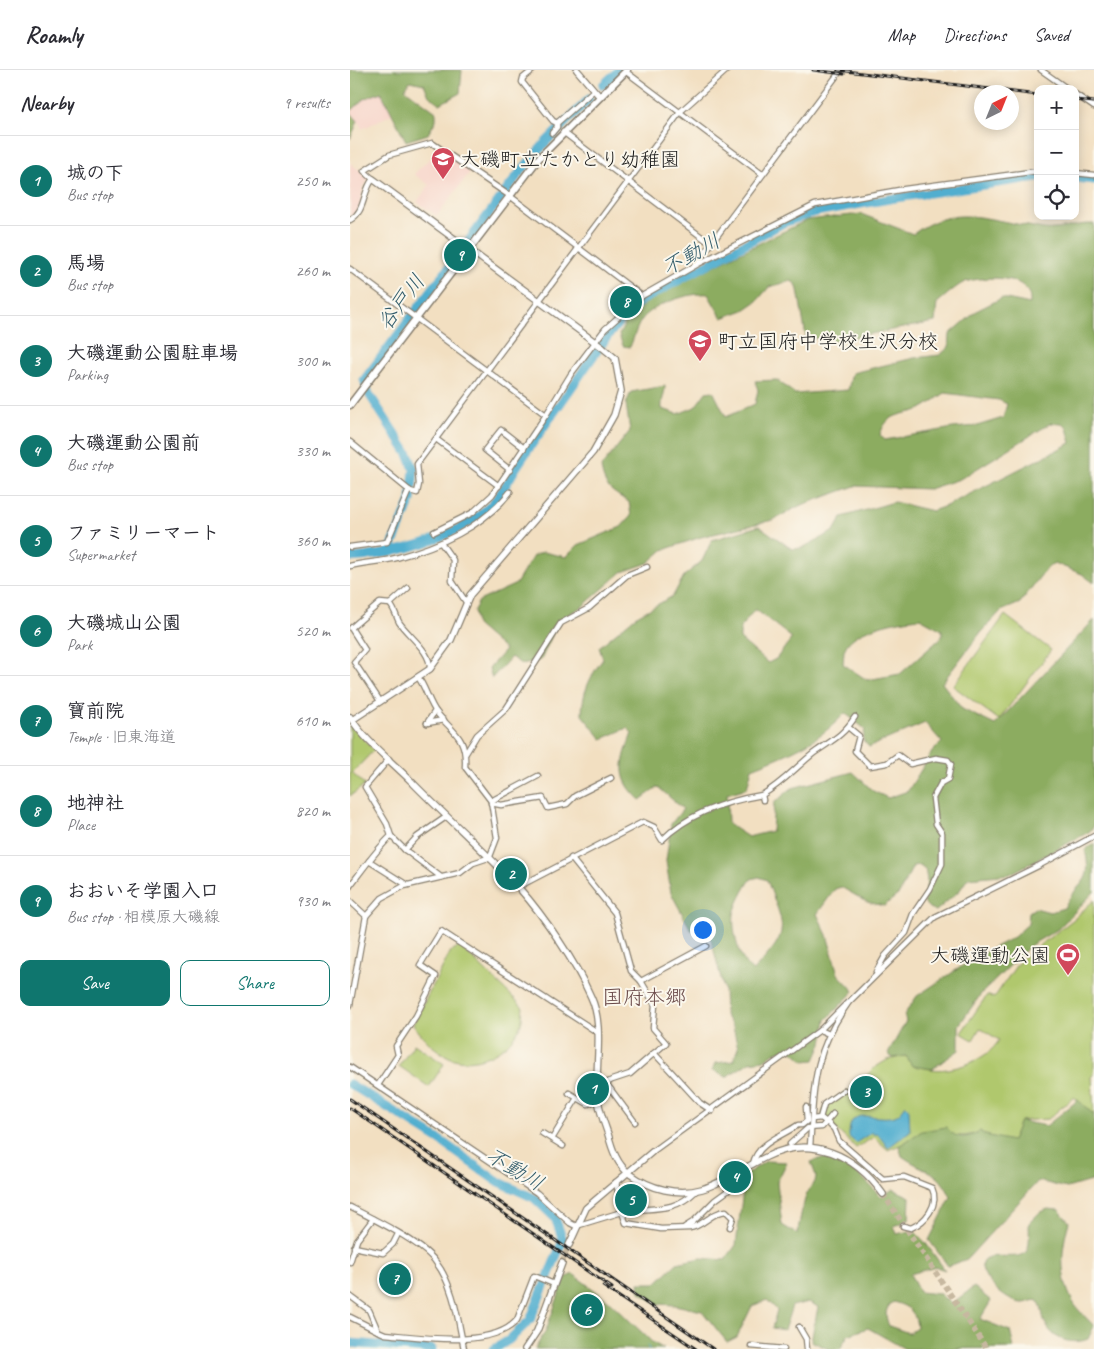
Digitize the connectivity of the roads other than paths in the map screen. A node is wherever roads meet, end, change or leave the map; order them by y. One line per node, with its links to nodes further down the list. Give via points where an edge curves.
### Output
1 (533, 70): 13 (street, via 522,82)
2 (577, 70): 8 (street)
3 (727, 70): 12 (street)
4 (841, 70): 18 (street)
5 (1041, 70): 7 (street)
6 (626, 71): 9 (main road); 12 (street)
7 (1062, 85)
8 (594, 90): 9 (street); 13 (street)
9 (600, 97): 14 (main road)
10 (1079, 97): 11 (street)
11 (1094, 106)
12 (681, 111): 18 (street); 21 (street)
13 (558, 123): 15 (street)
14 (563, 132): 21 (street); 22 (main road)
15 (552, 133)
16 (1034, 172): 27 (street, via 815,206)
17 (1079, 173): 19 (street)
18 (762, 174): 24 (street)
19 (1094, 175)
20 (374, 180): 22 (street, via 364,171 369,167 389,155 432,143); 23 (street, via 367,187 360,212); 25 (street)
21 (628, 182): 24 (street); 26 (street)
22 (507, 194): 25 (main road); 26 (street)
23 (350, 220)
24 (711, 244): 27 (street)
25 (466, 247): 30 (street); 31 (main road)
26 (580, 247): 29 (street); 30 (street)
27 (693, 267): 29 (street)
28 (350, 269): 31 (street)
29 (642, 296): 32 (street)
30 (540, 301): 32 (street); 33 (street)
31 (415, 317): 33 (street); 34 (main road)
32 (595, 342): 35 (street); 49 (street, via 615,358 621,391 614,415 593,452)
33 (487, 370): 35 (street); 36 (street)
34 (350, 406)
35 (546, 415): 38 (street)
36 (436, 439): 40 (street); 41 (street, via 417,464 417,493)
37 (350, 442): 41 (street)
38 (524, 448): 39 (street); 39 (street, via 501,430 485,450)
39 (510, 470): 40 (street)
40 (499, 486): 43 (street, via 472,513)
41 (410, 491): 45 (street, via 387,542)
42 (510, 492): 44 (street, via 477,525)
43 (434, 532)
44 (440, 543): 46 (street, via 394,558); 49 (street, via 453,560 452,581)
45 (350, 548)
46 (350, 566)
47 (647, 567): 59 (street, via 627,575 589,608 561,623 506,709 477,735)
48 (408, 588): 50 (street)
49 (466, 602): 51 (street, via 451,640)
50 (390, 604): 51 (street, via 398,621 425,654); 53 (street, via 380,603 351,628 365,650 354,662)
51 (430, 669): 52 (street)
52 (418, 677): 53 (street); 54 (street)
53 (380, 701): 56 (street)
54 (435, 711): 57 (street); 57 (street, via 427,723)
55 (855, 717): 58 (street)
56 (351, 720): 60 (street)
57 (444, 720): 59 (street)
58 (848, 727): 69 (street, via 763,797 719,804 680,824 662,840 654,827 643,822); 78 (street, via 859,736 856,751 870,766 887,763 898,755 910,764 936,758 948,760 951,764 948,779 933,798 936,824 942,833 942,864 913,914 906,933 885,956)
59 (466, 753): 63 (street, via 465,766)
60 (389, 759): 64 (street); 65 (street, via 365,787 387,824)
61 (538, 776): 63 (street)
62 (611, 778): 63 (street, via 558,806 548,808 543,798 501,805)
63 (491, 802): 68 (street, via 497,838)
64 (446, 817): 67 (street, via 417,837); 68 (street)
65 (390, 836): 67 (street); 70 (street)
66 (1094, 836): 78 (street, via 935,917)
67 (405, 850): 71 (street)
68 (488, 858): 71 (street, via 473,863 460,873); 74 (street)
69 (571, 858): 74 (street); 79 (street, via 615,913 631,971)
70 (369, 860): 72 (street); 73 (street)
71 (441, 877): 72 (street)
72 (407, 885): 76 (street, via 382,898)
73 (350, 886)
74 (518, 887): 83 (street, via 583,981 596,1013)
75 (350, 901): 76 (street)
76 (366, 916): 81 (street)
77 (706, 946): 79 (street)
78 (874, 978): 80 (street)
79 (641, 981): 85 (street, via 656,1005 653,1028 666,1043)
80 (849, 1002): 82 (street); 84 (street)
81 (350, 1004)
82 (820, 1030): 84 (street); 95 (street)
83 (597, 1032): 88 (street, via 441,931 420,965 436,976 396,1046 398,1054); 89 (street)
84 (829, 1034): 97 (street, via 815,1073)
85 (654, 1053): 87 (street, via 630,1074); 95 (street, via 700,1102)
86 (350, 1067): 88 (street)
87 (606, 1082): 89 (street); 99 (street)
88 (378, 1085): 117 (street, via 537,1193)
89 (597, 1088): 93 (street)
90 (844, 1090): 98 (street, via 824,1104)
91 (569, 1093): 92 (street)
92 (577, 1098): 93 (street, via 588,1104); 103 (street)
93 (598, 1099): 110 (street, via 612,1150)
94 (806, 1106): 108 (street, via 807,1121 766,1143 754,1157)
95 (712, 1110): 107 (street)
96 (833, 1114): 100 (street)
97 (812, 1118): 98 (street); 101 (street)
98 (820, 1118): 100 (street)
99 (635, 1122)
100 (826, 1122): 101 (street, via 822,1127); 118 (street, via 834,1129 839,1141 883,1179 904,1176 932,1188 935,1195 927,1218 911,1228)
101 (811, 1128): 104 (street); 106 (street)
102 (542, 1133): 103 (street)
103 (552, 1139): 105 (street)
104 (790, 1144)
105 (563, 1146)
106 (810, 1147): 108 (street, via 779,1152); 113 (street, via 828,1150 847,1159 865,1173)
107 (652, 1152): 110 (street)
108 (753, 1164): 109 (street)
109 (742, 1170): 112 (street); 119 (street, via 744,1179)
110 (627, 1172): 111 (street); 112 (street, via 661,1189)
111 (616, 1182): 115 (street); 117 (street, via 586,1208)
112 (696, 1191): 115 (street, via 666,1209)
113 (883, 1194)
114 (350, 1207): 116 (street)
115 (622, 1212): 117 (street); 119 (street, via 626,1223 661,1229)
116 (373, 1219): 121 (street); 122 (street)
117 (576, 1226): 123 (street)
118 (903, 1226)
119 (685, 1227): 120 (street, via 695,1227 710,1215 726,1211 733,1218)
120 (730, 1228)
121 (398, 1234): 122 (street, via 383,1253); 131 (street, via 435,1260 448,1284)
122 (353, 1245): 124 (street)
123 (569, 1245)
124 (350, 1262)
125 (562, 1263): 126 (street)
126 (552, 1284): 131 (street, via 534,1276 517,1320 512,1325 497,1333); 134 (street, via 537,1331)
127 (350, 1296): 130 (street, via 369,1310)
128 (350, 1317): 130 (street)
129 (799, 1327): 136 (street)
130 (378, 1331): 131 (street)
131 (463, 1341): 133 (street)
132 (751, 1346): 135 (street)
133 (464, 1349)
134 (525, 1349)
135 (784, 1349)
136 (807, 1349)

